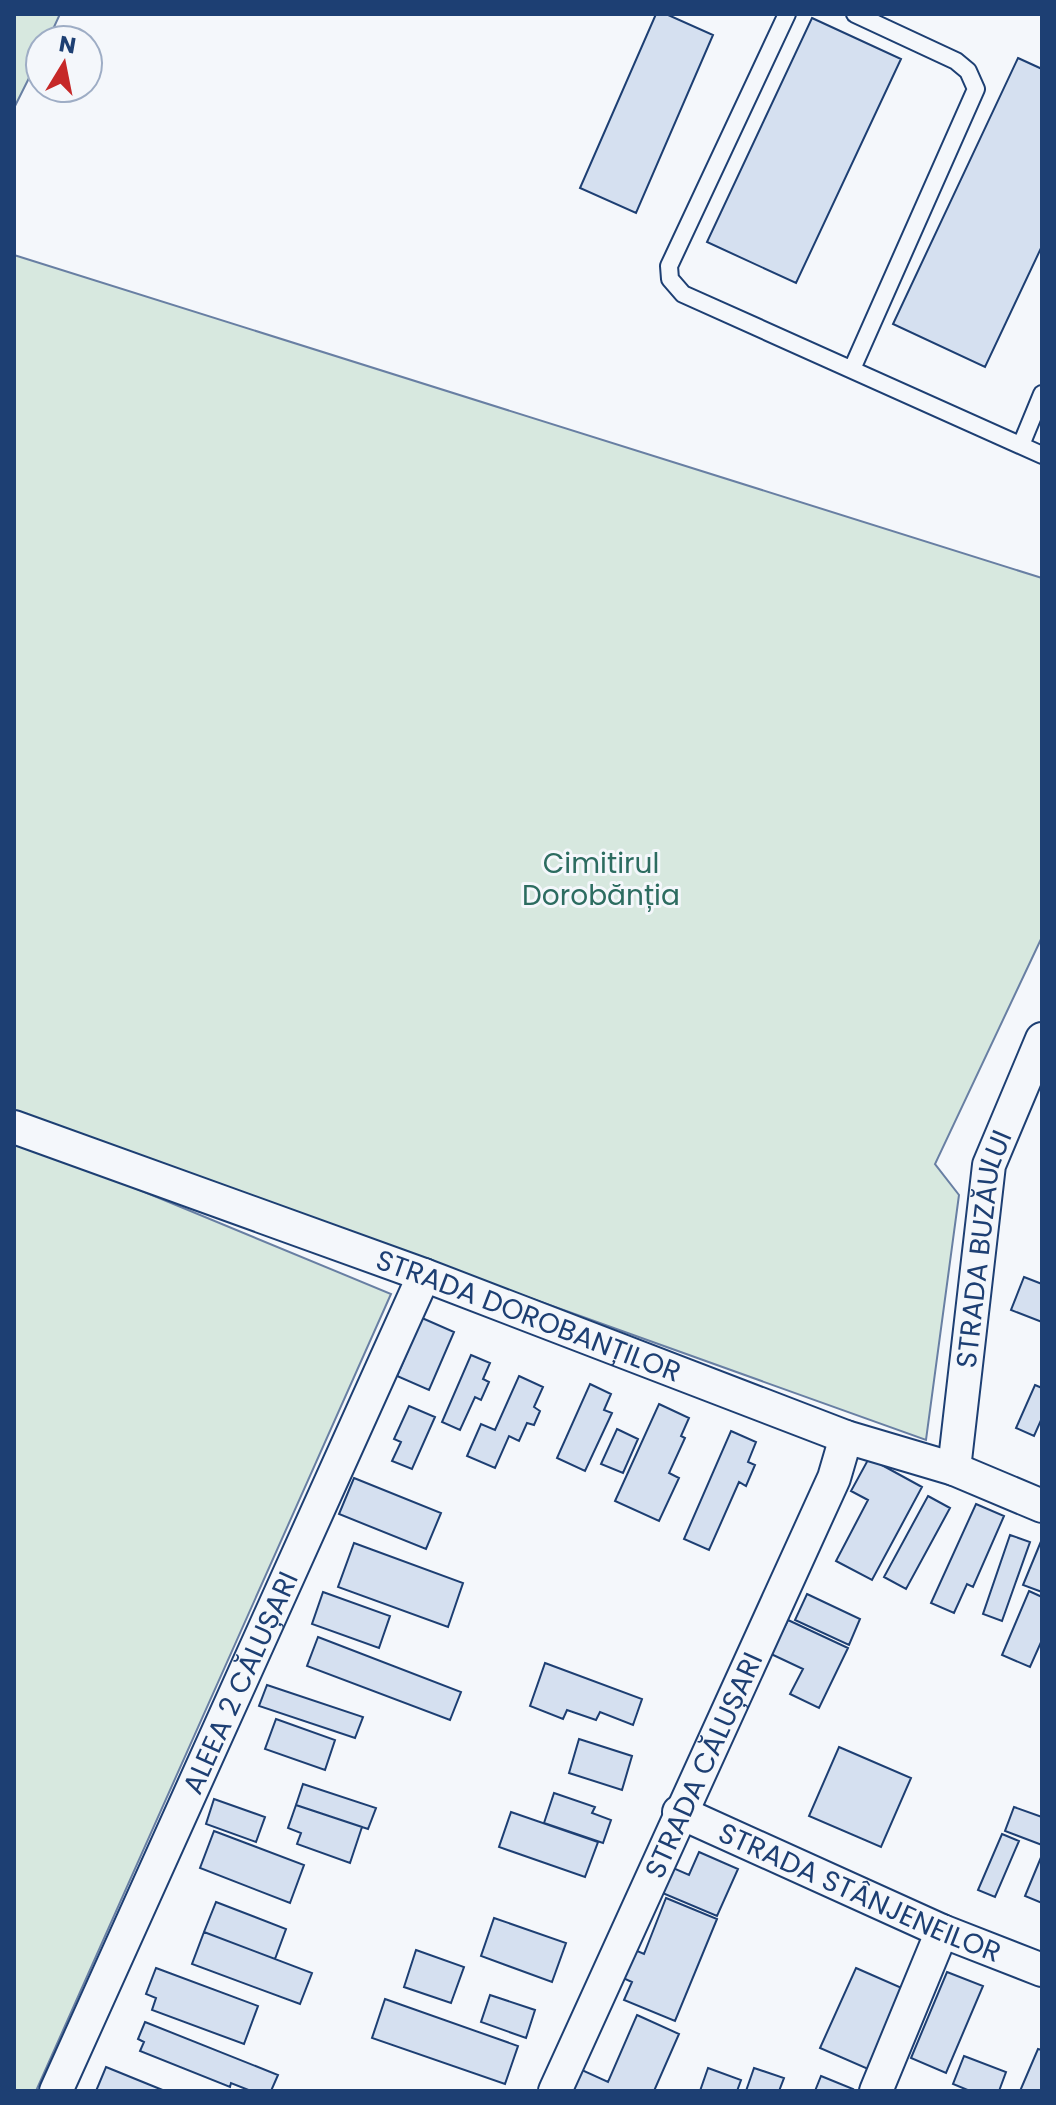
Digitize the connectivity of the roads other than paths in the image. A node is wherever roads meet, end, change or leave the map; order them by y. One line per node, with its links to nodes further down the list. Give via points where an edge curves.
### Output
1 (787, 14): 3 (lane, via 669,266 670,279 683,294)
2 (855, 14): 3 (lane, via 956,61 976,89)
3 (852, 369): 5 (lane)
4 (1042, 394): 5 (lane)
5 (1021, 445): 6 (lane)
6 (1042, 455)
7 (1042, 1039): 8 (street, STRADA BUZĂULUI)
8 (1035, 1075): 12 (street, STRADA BUZĂULUI, via 989,1165)
9 (14, 1127): 10 (street, STRADA DOROBANȚILOR)
10 (424, 1275): 11 (street, STRADA DOROBANȚILOR); 17 (street, ALEEA 2 CĂLUȘARI)
11 (846, 1437): 12 (street, STRADA DOROBANȚILOR); 14 (street, STRADA CĂLUȘARI, via 834,1478)
12 (954, 1469): 13 (street, STRADA DOROBANȚILOR)
13 (1042, 1506)
14 (679, 1812): 15 (street, STRADA STÂNJENEILOR); 18 (street, STRADA CĂLUȘARI)
15 (942, 1931): 16 (street, STRADA STÂNJENEILOR); 19 (street)
16 (1042, 1970)
17 (56, 2091)
18 (555, 2091)
19 (876, 2091)

